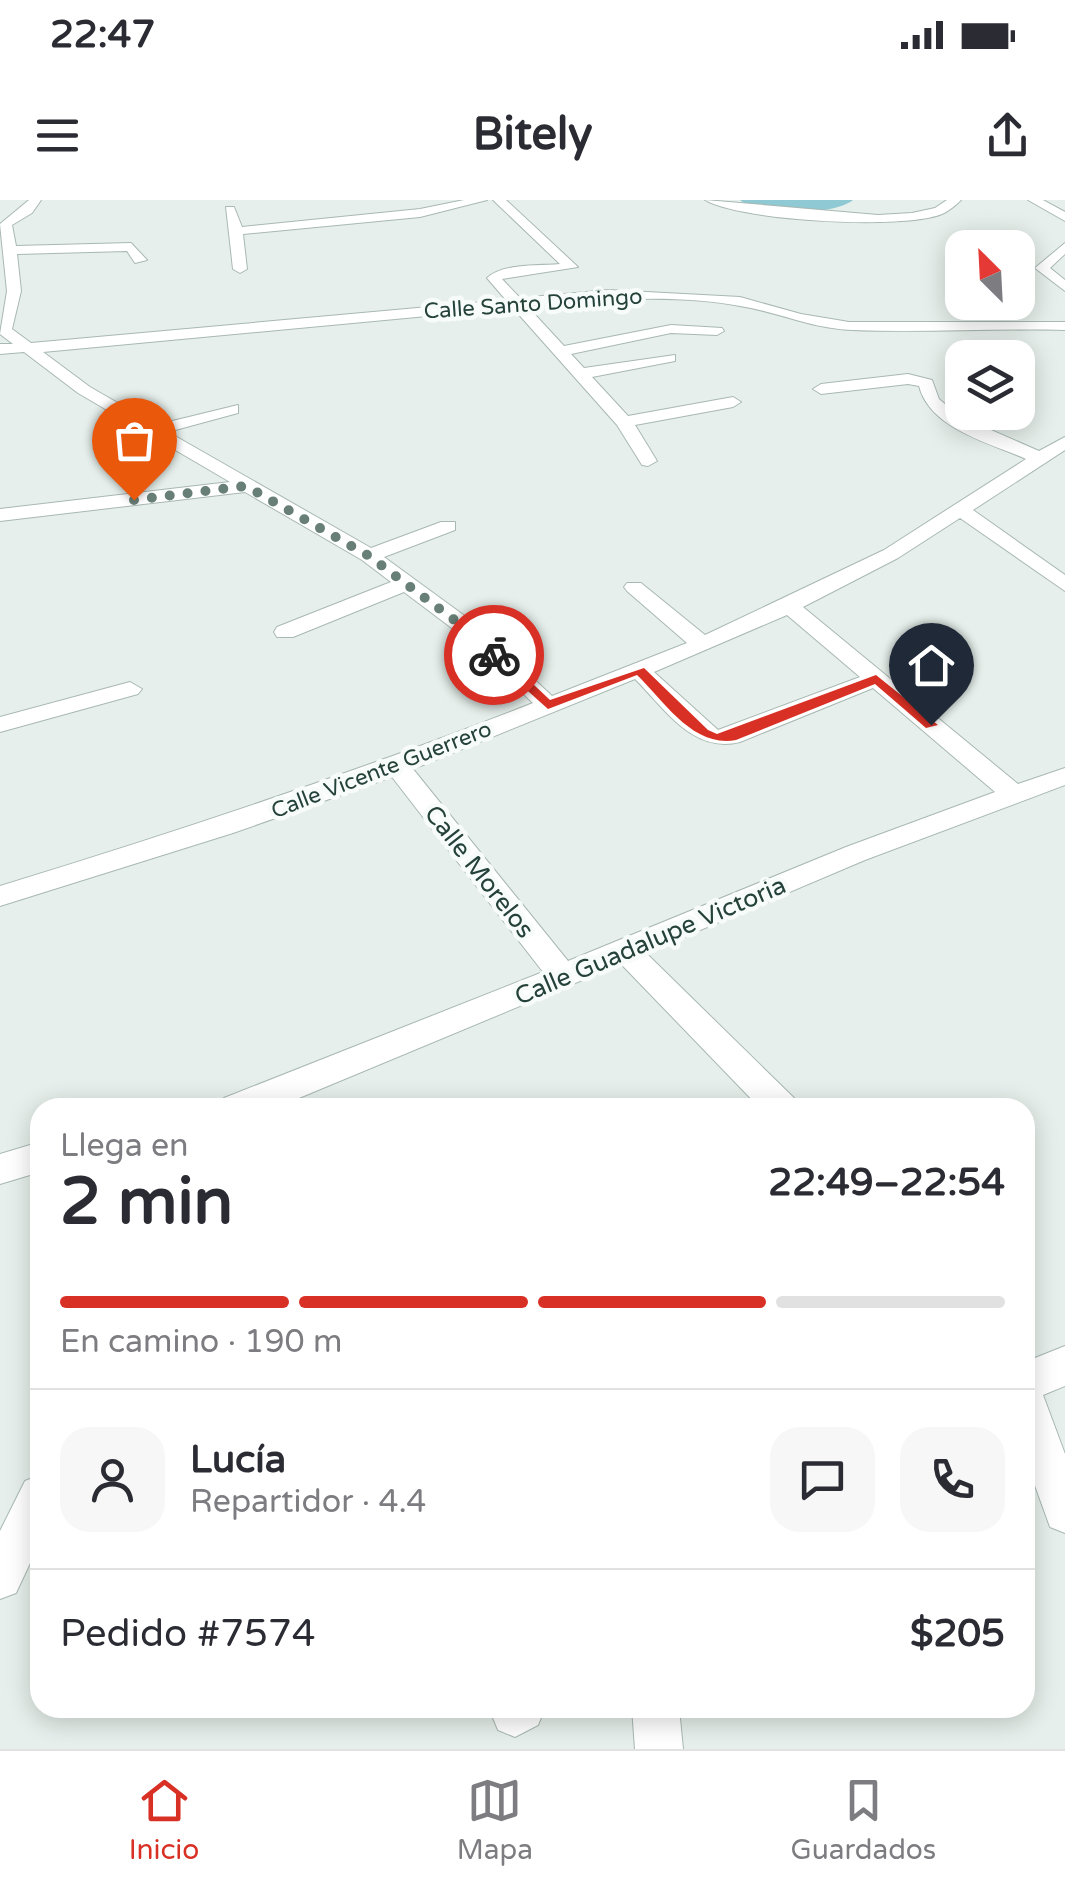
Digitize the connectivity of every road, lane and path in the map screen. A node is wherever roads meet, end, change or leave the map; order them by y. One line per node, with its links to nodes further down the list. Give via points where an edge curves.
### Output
1 (35, 200): 11 (street, via 6,224)
2 (481, 200): 9 (street, via 360,225)
3 (498, 200): 15 (street, via 573,266 494,276)
4 (712, 200): 5 (street, via 792,214 902,217 944,211)
5 (955, 200)
6 (1034, 200): 8 (street)
7 (230, 210): 9 (street)
8 (1065, 216)
9 (235, 231): 13 (street)
10 (1065, 247): 14 (street, via 1042,266)
11 (9, 250): 12 (street, via 126,247); 17 (street, via 12,308)
12 (140, 260)
13 (240, 269)
14 (1065, 288)
15 (513, 302): 16 (street, Calle Santo Domingo, via 666,294 740,301 849,326); 20 (street, Calle Santo Domingo); 21 (street)
16 (1065, 326)
17 (2, 328): 20 (street)
18 (717, 331): 21 (street, via 671,329)
19 (0, 349): 20 (street, Calle Santo Domingo)
20 (26, 349): 28 (street)
21 (557, 352): 23 (street)
22 (668, 358): 23 (street)
23 (580, 374): 27 (street)
24 (820, 389): 30 (street, via 908,379 926,383 931,401 954,420)
25 (734, 402): 27 (street)
26 (232, 409): 28 (street)
27 (624, 422): 31 (street)
28 (152, 430): 32 (street)
29 (1065, 442): 30 (street, Calle Vicente Guerrero)
30 (1039, 458): 33 (street, Calle Vicente Guerrero)
31 (648, 461)
32 (246, 486): 34 (street); 36 (street)
33 (960, 508): 38 (street); 40 (street, Calle Vicente Guerrero)
34 (0, 515)
35 (448, 526): 36 (street)
36 (369, 556): 37 (street)
37 (406, 584): 41 (street); 46 (street)
38 (1065, 585)
39 (634, 588): 42 (street)
40 (790, 607): 42 (street, Calle Vicente Guerrero); 44 (street)
41 (285, 632)
42 (703, 645): 43 (street, Calle Vicente Guerrero)
43 (639, 670): 44 (street, via 716,738); 46 (street, Calle Vicente Guerrero)
44 (876, 679): 50 (street)
45 (130, 690): 47 (street)
46 (548, 705): 48 (street, Calle Vicente Guerrero)
47 (0, 725)
48 (397, 766): 51 (street, Calle Vicente Guerrero); 53 (street, Calle Morelos)
49 (1065, 776): 50 (street, Calle Guadalupe Victoria)
50 (1014, 793): 52 (street, Calle Guadalupe Victoria)
51 (0, 896)
52 (624, 948): 53 (street, Calle Guadalupe Victoria); 55 (street)
53 (563, 976): 54 (street, Calle Guadalupe Victoria)
54 (263, 1098)
55 (772, 1098)
56 (30, 1161): 57 (street)
57 (0, 1169)
58 (1065, 1366): 59 (street)
59 (1035, 1378)
60 (1035, 1428): 61 (street)
61 (1065, 1512)
62 (30, 1516): 63 (street)
63 (0, 1577)
64 (657, 1718): 65 (street)
65 (659, 1749)

